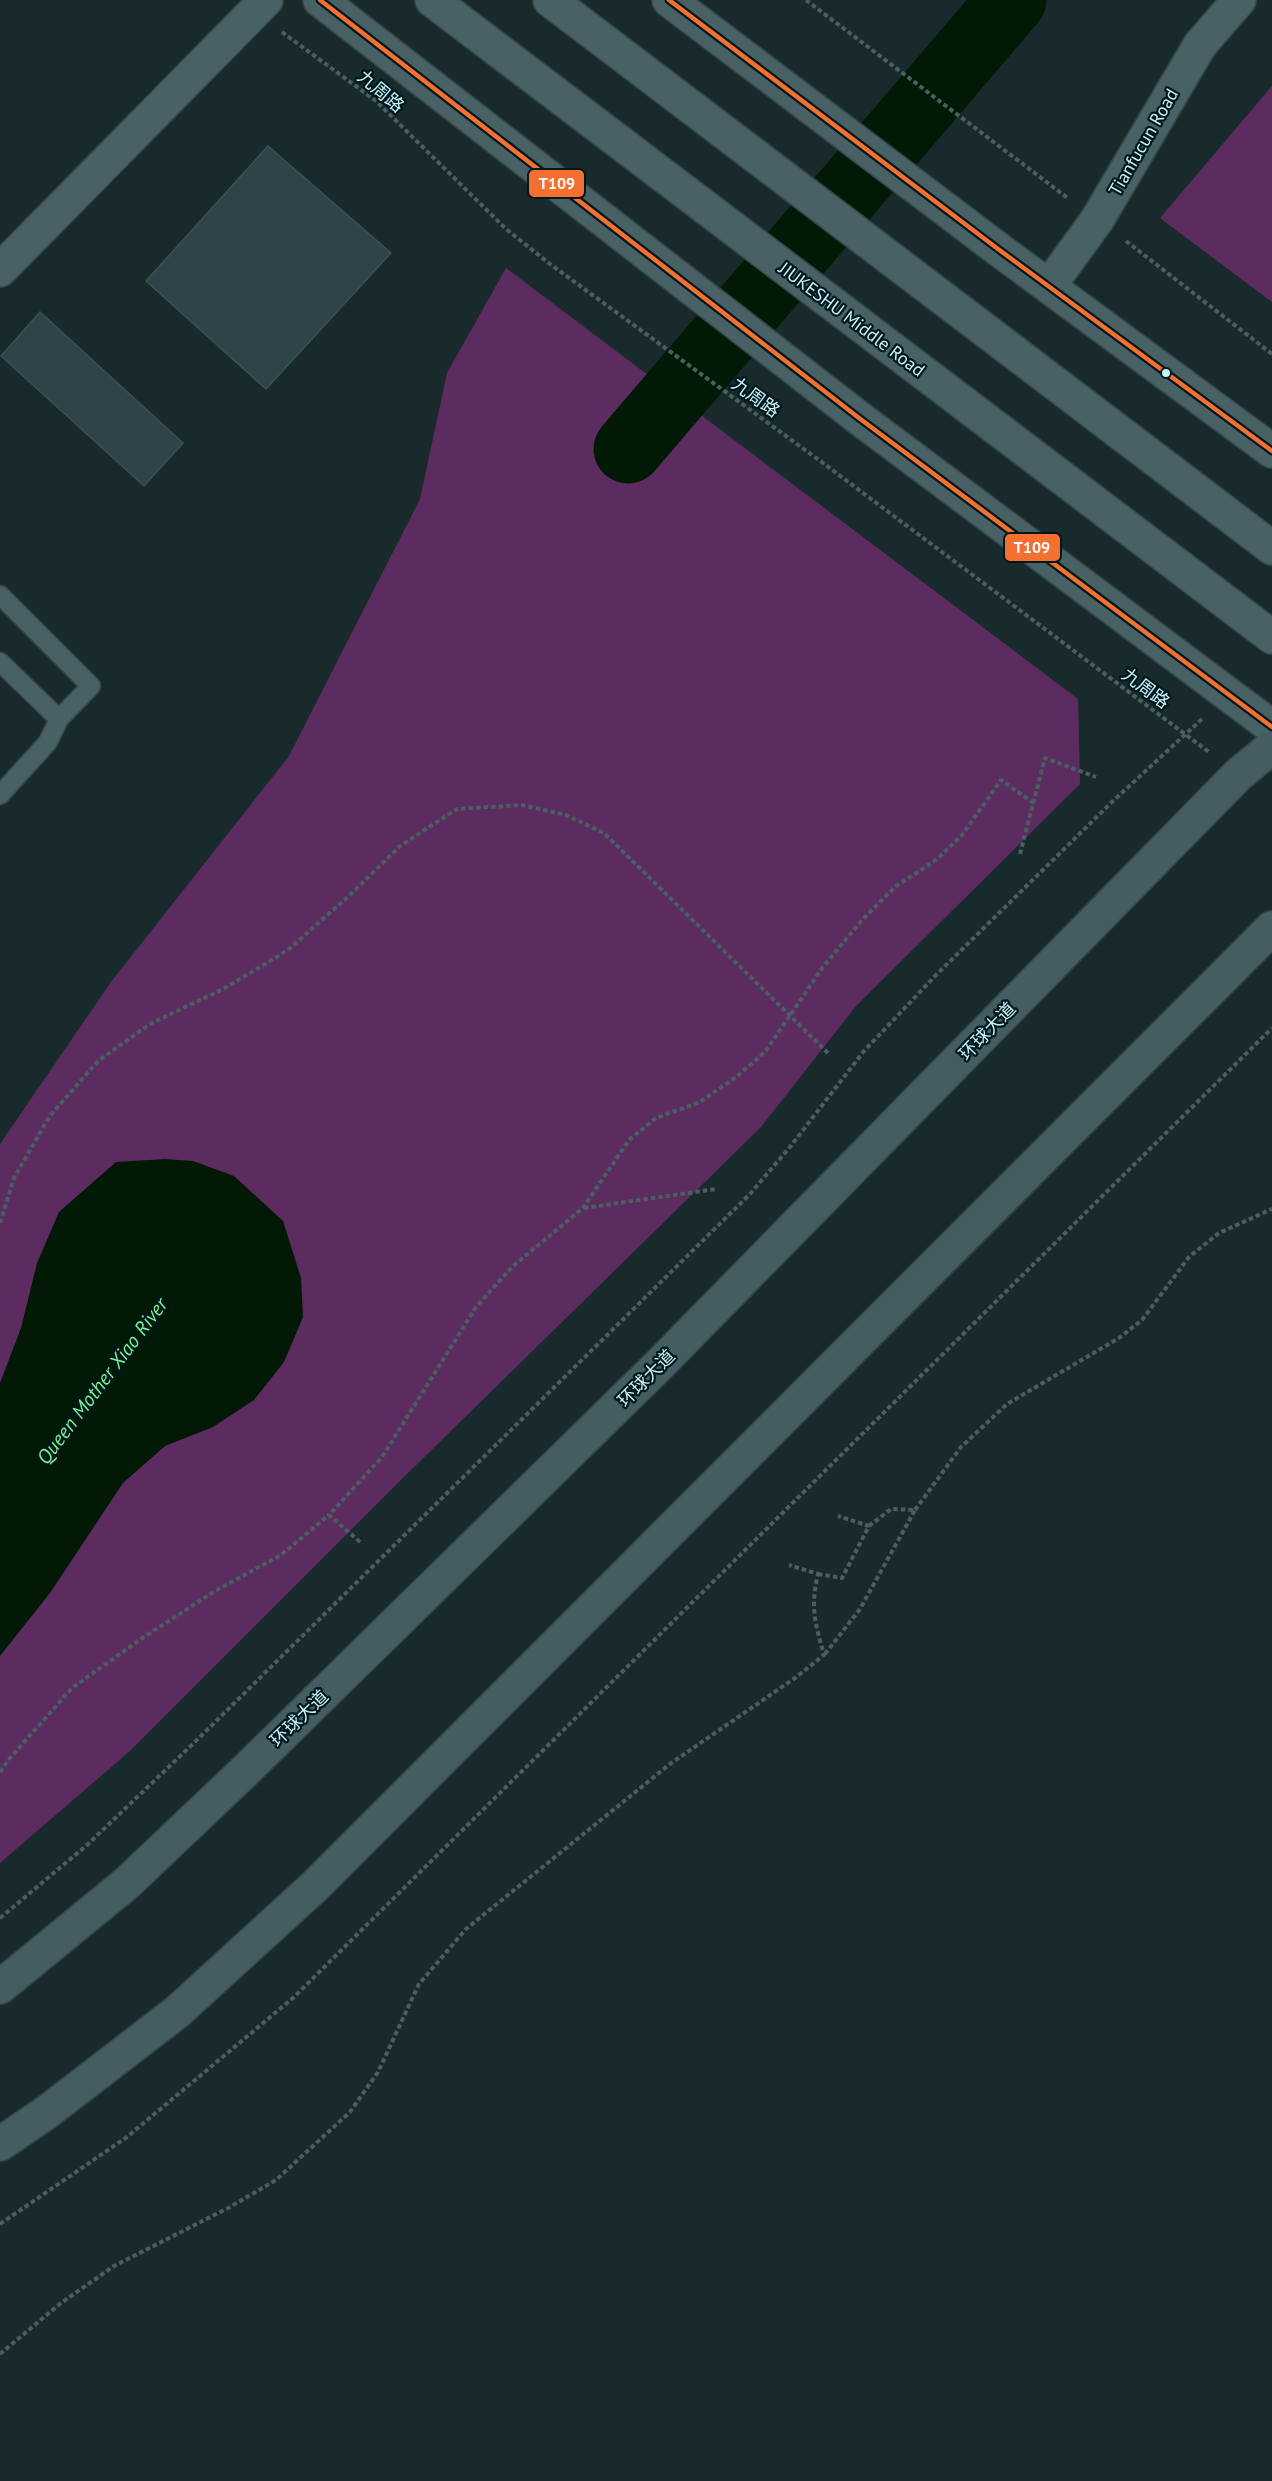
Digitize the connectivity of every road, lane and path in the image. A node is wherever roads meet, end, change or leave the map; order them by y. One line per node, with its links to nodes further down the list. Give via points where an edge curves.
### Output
1 (320, 0): 17 (main road, via 859,418)
2 (432, 0): 15 (main road, JIUKESHU Middle Road)
3 (550, 0): 13 (main road)
4 (806, 0): 8 (path)
5 (1239, 0): 8 (main road, Tianfucun Road, via 1200,45)
6 (678, 2): 10 (main road)
7 (260, 6): 9 (main road); 20 (path, 九周路, via 376,101 506,229 550,264 823,462)
8 (1097, 220): 10 (main road, Tianfucun Road); 11 (path)
9 (0, 270)
10 (1049, 286): 12 (main road)
11 (1272, 354)
12 (1272, 451)
13 (1272, 548)
14 (0, 595): 18 (lane, via 91,686)
15 (1272, 637)
16 (0, 662): 18 (lane)
17 (1230, 693): 19 (main road); 20 (path)
18 (58, 719): 24 (lane, via 48,742)
19 (1272, 727)
20 (1186, 735): 22 (path, 九周路); 44 (path, via 1113,801 872,1042 742,1202 198,1739 86,1846)
21 (1272, 747): 22 (main road, 环球大道)
22 (1239, 774): 45 (main road, 环球大道, via 660,1364 273,1744 127,1883)
23 (1096, 777): 25 (path, via 1045,758)
24 (0, 795)
25 (1034, 803): 26 (path); 28 (path, via 1001,780 962,835 936,860 895,887 861,921)
26 (1020, 854)
27 (1272, 928): 46 (main road, via 315,1886 177,2012)
28 (790, 1016): 30 (path); 32 (path, via 765,1052 736,1077 700,1102 656,1118 629,1140); 34 (path, via 604,833 566,815 522,805 457,809 400,846 288,950 225,988 150,1024 98,1061 49,1117 14,1178)
29 (1272, 1028): 47 (path, via 293,1998 127,2137)
30 (830, 1055)
31 (716, 1189): 32 (path)
32 (583, 1208): 36 (path, via 513,1266 476,1307 382,1457)
33 (1272, 1209): 35 (path, via 1219,1233 1190,1257 1142,1320 1119,1338 1007,1404 961,1447)
34 (0, 1223)
35 (915, 1510): 38 (path, via 891,1509); 42 (path, via 860,1609)
36 (329, 1515): 39 (path); 43 (path, via 281,1555 215,1591 72,1688)
37 (838, 1516): 38 (path)
38 (869, 1526): 41 (path, via 842,1578)
39 (360, 1542)
40 (789, 1565): 41 (path)
41 (818, 1574): 42 (path, via 813,1597 815,1625)
42 (824, 1655): 48 (path, via 670,1764 466,1929 419,1984 378,2072 350,2112 276,2180 114,2266 61,2303)
43 (0, 1772)
44 (0, 1918)
45 (0, 1987)
46 (0, 2144)
47 (0, 2224)
48 (0, 2354)

